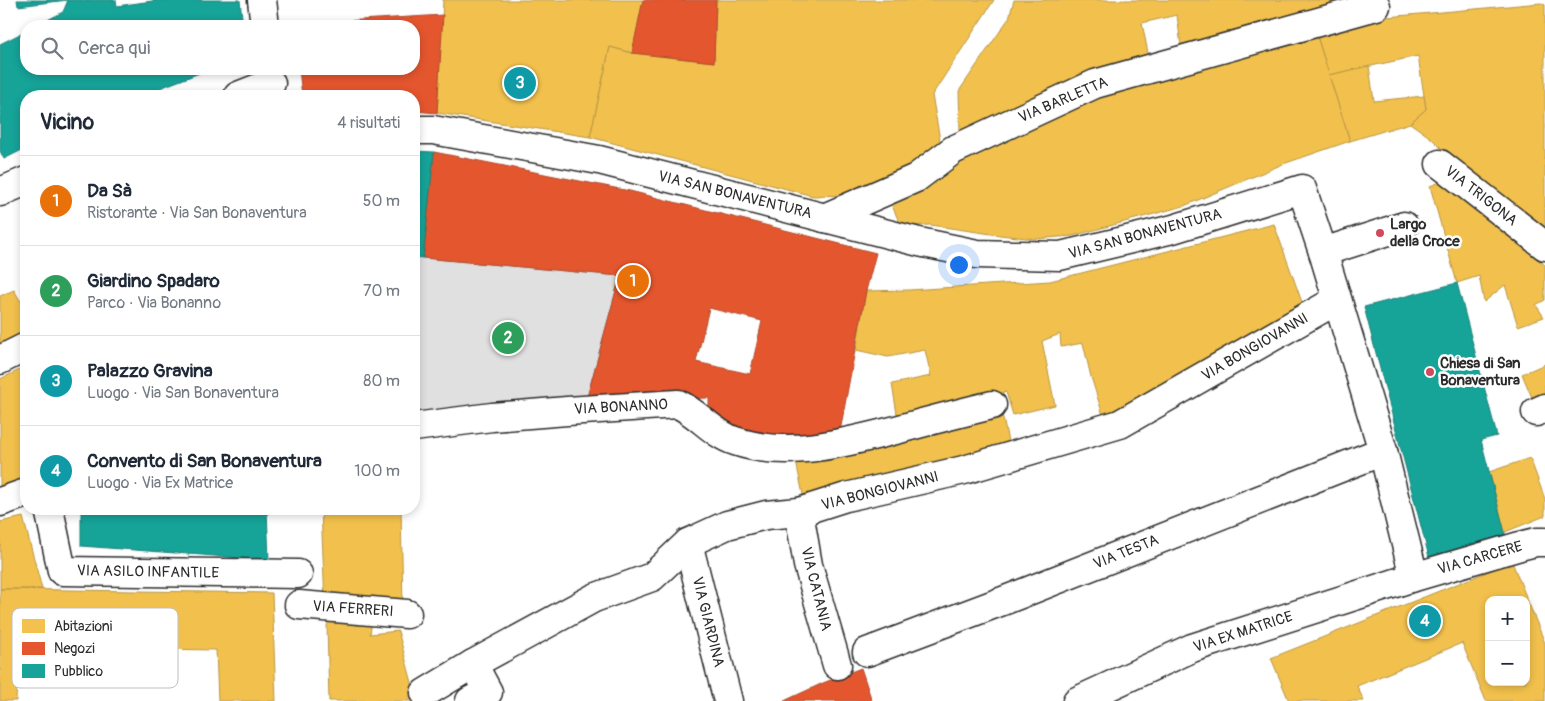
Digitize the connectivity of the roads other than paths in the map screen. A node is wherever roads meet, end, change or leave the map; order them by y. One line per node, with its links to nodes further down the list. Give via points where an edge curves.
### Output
1 (262, 0): 3 (street)
2 (1376, 6): 10 (street, VIA BARLETTA, via 1095,84 953,150 916,178)
3 (264, 20)
4 (271, 83): 5 (street)
5 (253, 90)
6 (420, 130): 10 (street, VIA SAN BONAVENTURA, via 599,160)
7 (1440, 164): 12 (street, VIA TRIGONA)
8 (20, 184): 9 (street)
9 (0, 192)
10 (824, 218): 13 (street, VIA SAN BONAVENTURA, via 977,254 1060,256 1173,230 1302,189)
11 (1404, 226): 13 (street)
12 (1545, 246)
13 (1323, 252): 14 (street, VIA SAN BONAVENTURA)
14 (1337, 300): 19 (street, VIA SAN BONAVENTURA); 22 (street, VIA BONGIOVANNI, via 1120,424 964,470 846,497)
15 (20, 350): 16 (street)
16 (0, 360)
17 (992, 405): 18 (street, VIA BONANNO, via 839,444 809,448 756,447 733,441 678,404 567,410)
18 (420, 426)
19 (1383, 451): 27 (street, VIA SAN BONAVENTURA); 30 (street, VIA TESTA)
20 (20, 495): 21 (street)
21 (0, 502)
22 (799, 512): 25 (street, VIA BONGIOVANNI, via 766,515 727,526); 32 (street, VIA CATANIA, via 808,565)
23 (50, 515): 26 (street, VIA ASILO INFANTILE, via 62,571)
24 (1545, 542): 27 (street, VIA CARCERE, via 1520,546)
25 (688, 543): 31 (street, VIA BONGIOVANNI, via 652,577 594,598); 35 (street, VIA GIARDINA)
26 (298, 574)
27 (1414, 577): 36 (street, VIA EX MATRICE, via 1192,648)
28 (299, 605): 29 (street, VIA FERRERI)
29 (407, 614)
30 (867, 652)
31 (473, 664): 33 (street, VIA BONGIOVANNI); 34 (street, via 488,692)
32 (837, 665)
33 (426, 693)
34 (470, 701)
35 (728, 701)
36 (1077, 701)

